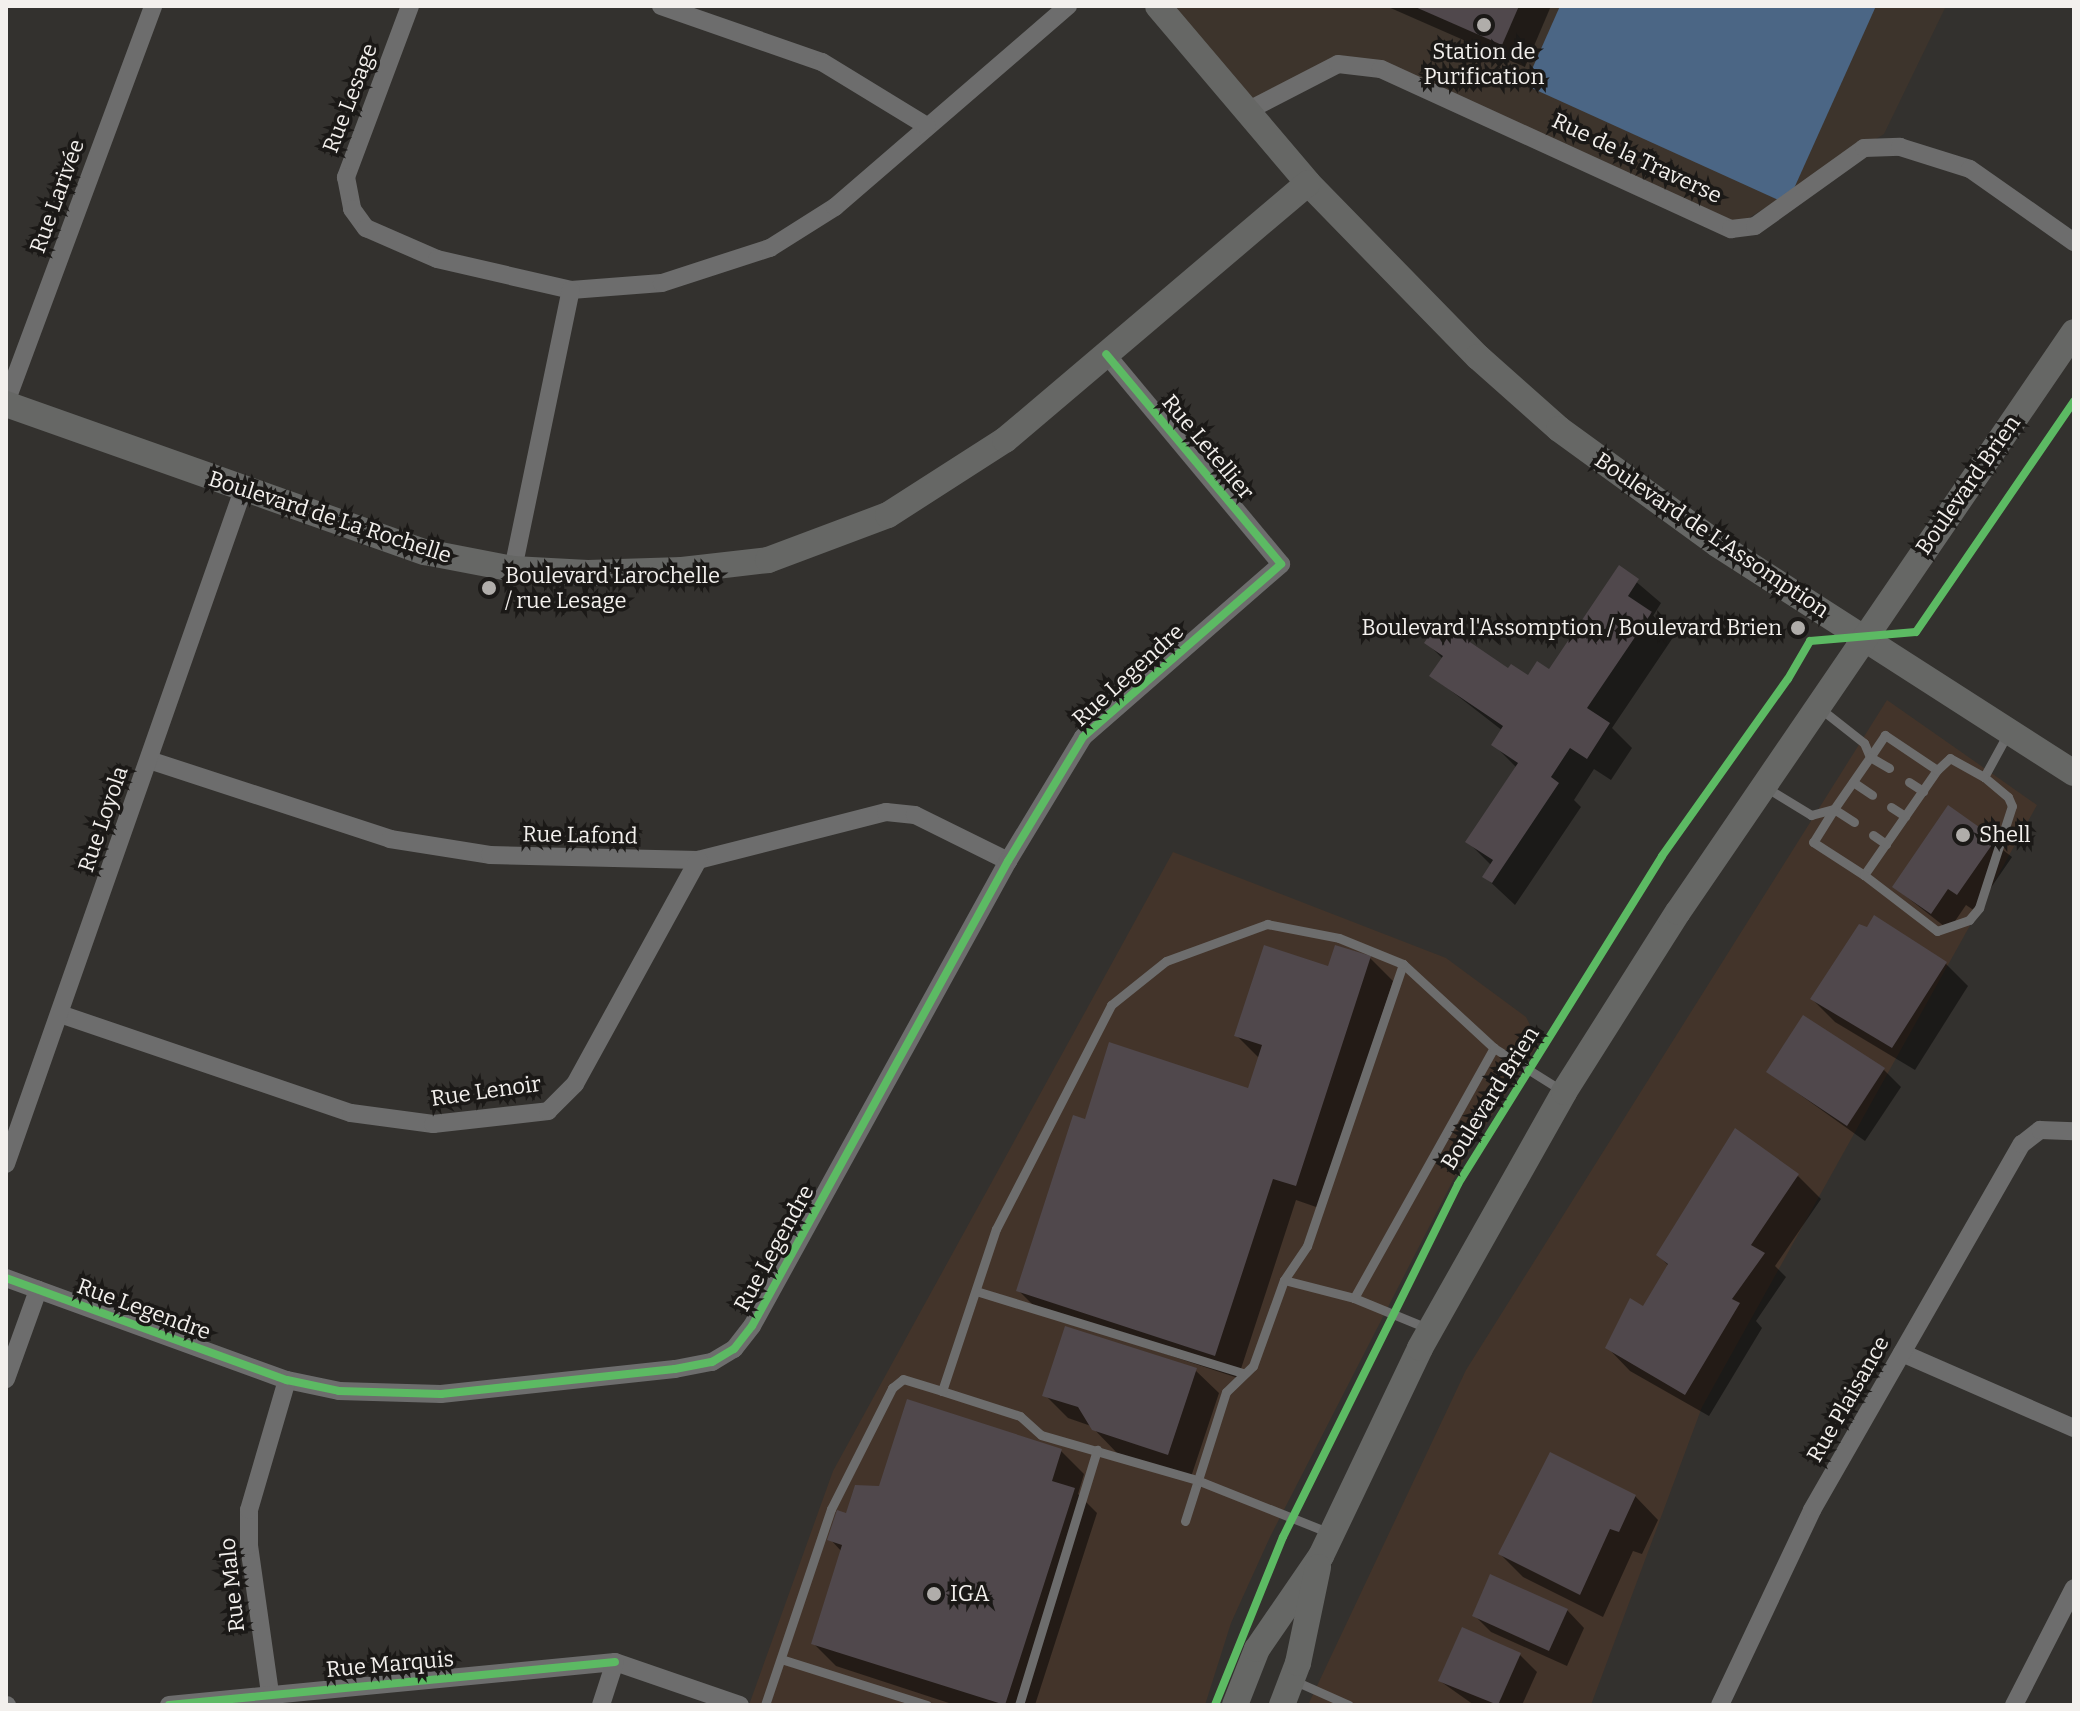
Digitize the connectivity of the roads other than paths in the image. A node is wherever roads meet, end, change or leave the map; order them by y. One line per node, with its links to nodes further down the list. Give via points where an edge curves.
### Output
1 (152, 6): 13 (street, Rue Larivée)
2 (410, 6): 10 (street, Rue Lesage, via 346,177 352,209 366,228 437,259)
3 (661, 6): 7 (street, via 822,62)
4 (1068, 6): 7 (street, Rue Lesage)
5 (1158, 6): 6 (street, Boulevard de L'Assomption)
6 (1247, 111): 8 (street, Boulevard de L'Assomption); 9 (street, Rue de la Traverse, via 1338,64 1381,69 1731,229 1755,226 1864,148 1900,147 1970,169)
7 (927, 126): 10 (street, Rue Lesage, via 835,207 770,248 662,283)
8 (1308, 183): 12 (street, Boulevard de La Rochelle); 17 (street, Boulevard de L'Assomption, via 1478,357 1559,429 1647,497)
9 (2074, 242)
10 (571, 290): 16 (street)
11 (2074, 332): 17 (street, Boulevard Brien)
12 (1106, 354): 15 (street, Rue Letellier); 16 (street, Boulevard de La Rochelle, via 1005,440 888,515 768,560 682,570)
13 (6, 403): 14 (street, Boulevard de La Rochelle)
14 (243, 490): 16 (street, Boulevard de La Rochelle, via 425,552); 21 (street, Rue Loyola)
15 (1281, 564): 38 (street, Rue Legendre, via 1083,737)
16 (513, 569)
17 (1864, 639): 18 (street, Boulevard Brien); 19 (street, Boulevard de L'Assomption)
18 (1818, 707): 20 (lane, via 1864,743); 28 (street, Boulevard Brien)
19 (2009, 732): 24 (street, Boulevard de L'Assomption); 25 (lane)
20 (1870, 757): 22 (lane); 23 (lane, via 1885,735); 26 (lane)
21 (149, 760): 37 (street, Rue Lafond, via 390,839 541,860); 41 (street, Rue Loyola)
22 (1889, 768)
23 (1937, 770): 25 (lane, via 1950,758); 29 (lane)
24 (2074, 773)
25 (1984, 777): 39 (lane, via 2012,806 1979,908 1969,920 1937,931)
26 (1853, 782): 30 (lane); 32 (lane)
27 (1909, 782): 29 (lane)
28 (1764, 786): 32 (lane, via 1811,815); 43 (street, Boulevard Brien)
29 (1923, 791): 33 (lane)
30 (1872, 795)
31 (1891, 807): 33 (lane)
32 (1834, 809): 34 (lane); 39 (lane, via 1813,842)
33 (1905, 816): 36 (lane)
34 (1854, 822)
35 (1873, 835): 36 (lane)
36 (1886, 844): 39 (lane)
37 (698, 860): 38 (street, Rue Lafond, via 886,812 915,815); 41 (street, Rue Lenoir, via 575,1084 548,1111 433,1124 363,1116)
38 (1008, 861): 55 (street, Rue Legendre, via 752,1326 734,1349 712,1362 675,1369 441,1394 339,1391)
39 (1864, 875)
40 (1403, 964): 42 (lane); 47 (lane, via 1307,1246); 49 (lane, via 1339,938 1267,924 1166,961 1111,1005 996,1229)
41 (60, 1014): 45 (street, Rue Loyola)
42 (1494, 1048): 43 (lane); 50 (lane)
43 (1564, 1092): 51 (street, Boulevard Brien)
44 (2074, 1131): 52 (street, Rue Plaisance, via 2040,1130 2022,1144)
45 (6, 1164)
46 (6, 1278): 48 (street, Rue Legendre)
47 (1284, 1280): 50 (lane); 53 (lane, via 1253,1366)
48 (38, 1290): 54 (street); 55 (street, Rue Legendre)
49 (976, 1291): 53 (lane); 56 (lane)
50 (1354, 1298): 51 (lane)
51 (1430, 1329): 61 (street, Boulevard Brien)
52 (1902, 1353): 57 (street); 76 (street, Rue Plaisance, via 1812,1510)
53 (1243, 1373): 59 (lane, via 1226,1392)
54 (6, 1379)
55 (287, 1380): 66 (street, Rue Malo, via 249,1510 249,1546)
56 (942, 1391): 58 (lane, via 1020,1416 1041,1435); 63 (lane, via 903,1379 892,1388 831,1509)
57 (2074, 1428)
58 (1097, 1450): 59 (lane); 72 (lane)
59 (1197, 1480): 60 (lane); 61 (lane)
60 (1185, 1521)
61 (1326, 1544): 65 (street, Boulevard Brien); 73 (street, Boulevard Brien, via 1257,1649)
62 (2074, 1588): 77 (street)
63 (781, 1659): 70 (lane); 71 (lane)
64 (615, 1662): 66 (street, Rue Marquis); 68 (street); 69 (street, Rue Marquis)
65 (1291, 1680): 74 (street, Boulevard Brien); 75 (lane)
66 (270, 1693): 67 (street, Rue Marquis)
67 (169, 1705)
68 (601, 1705)
69 (740, 1705)
70 (765, 1705)
71 (927, 1705)
72 (1019, 1705)
73 (1235, 1705)
74 (1282, 1705)
75 (1349, 1705)
76 (1720, 1705)
77 (2014, 1705)

